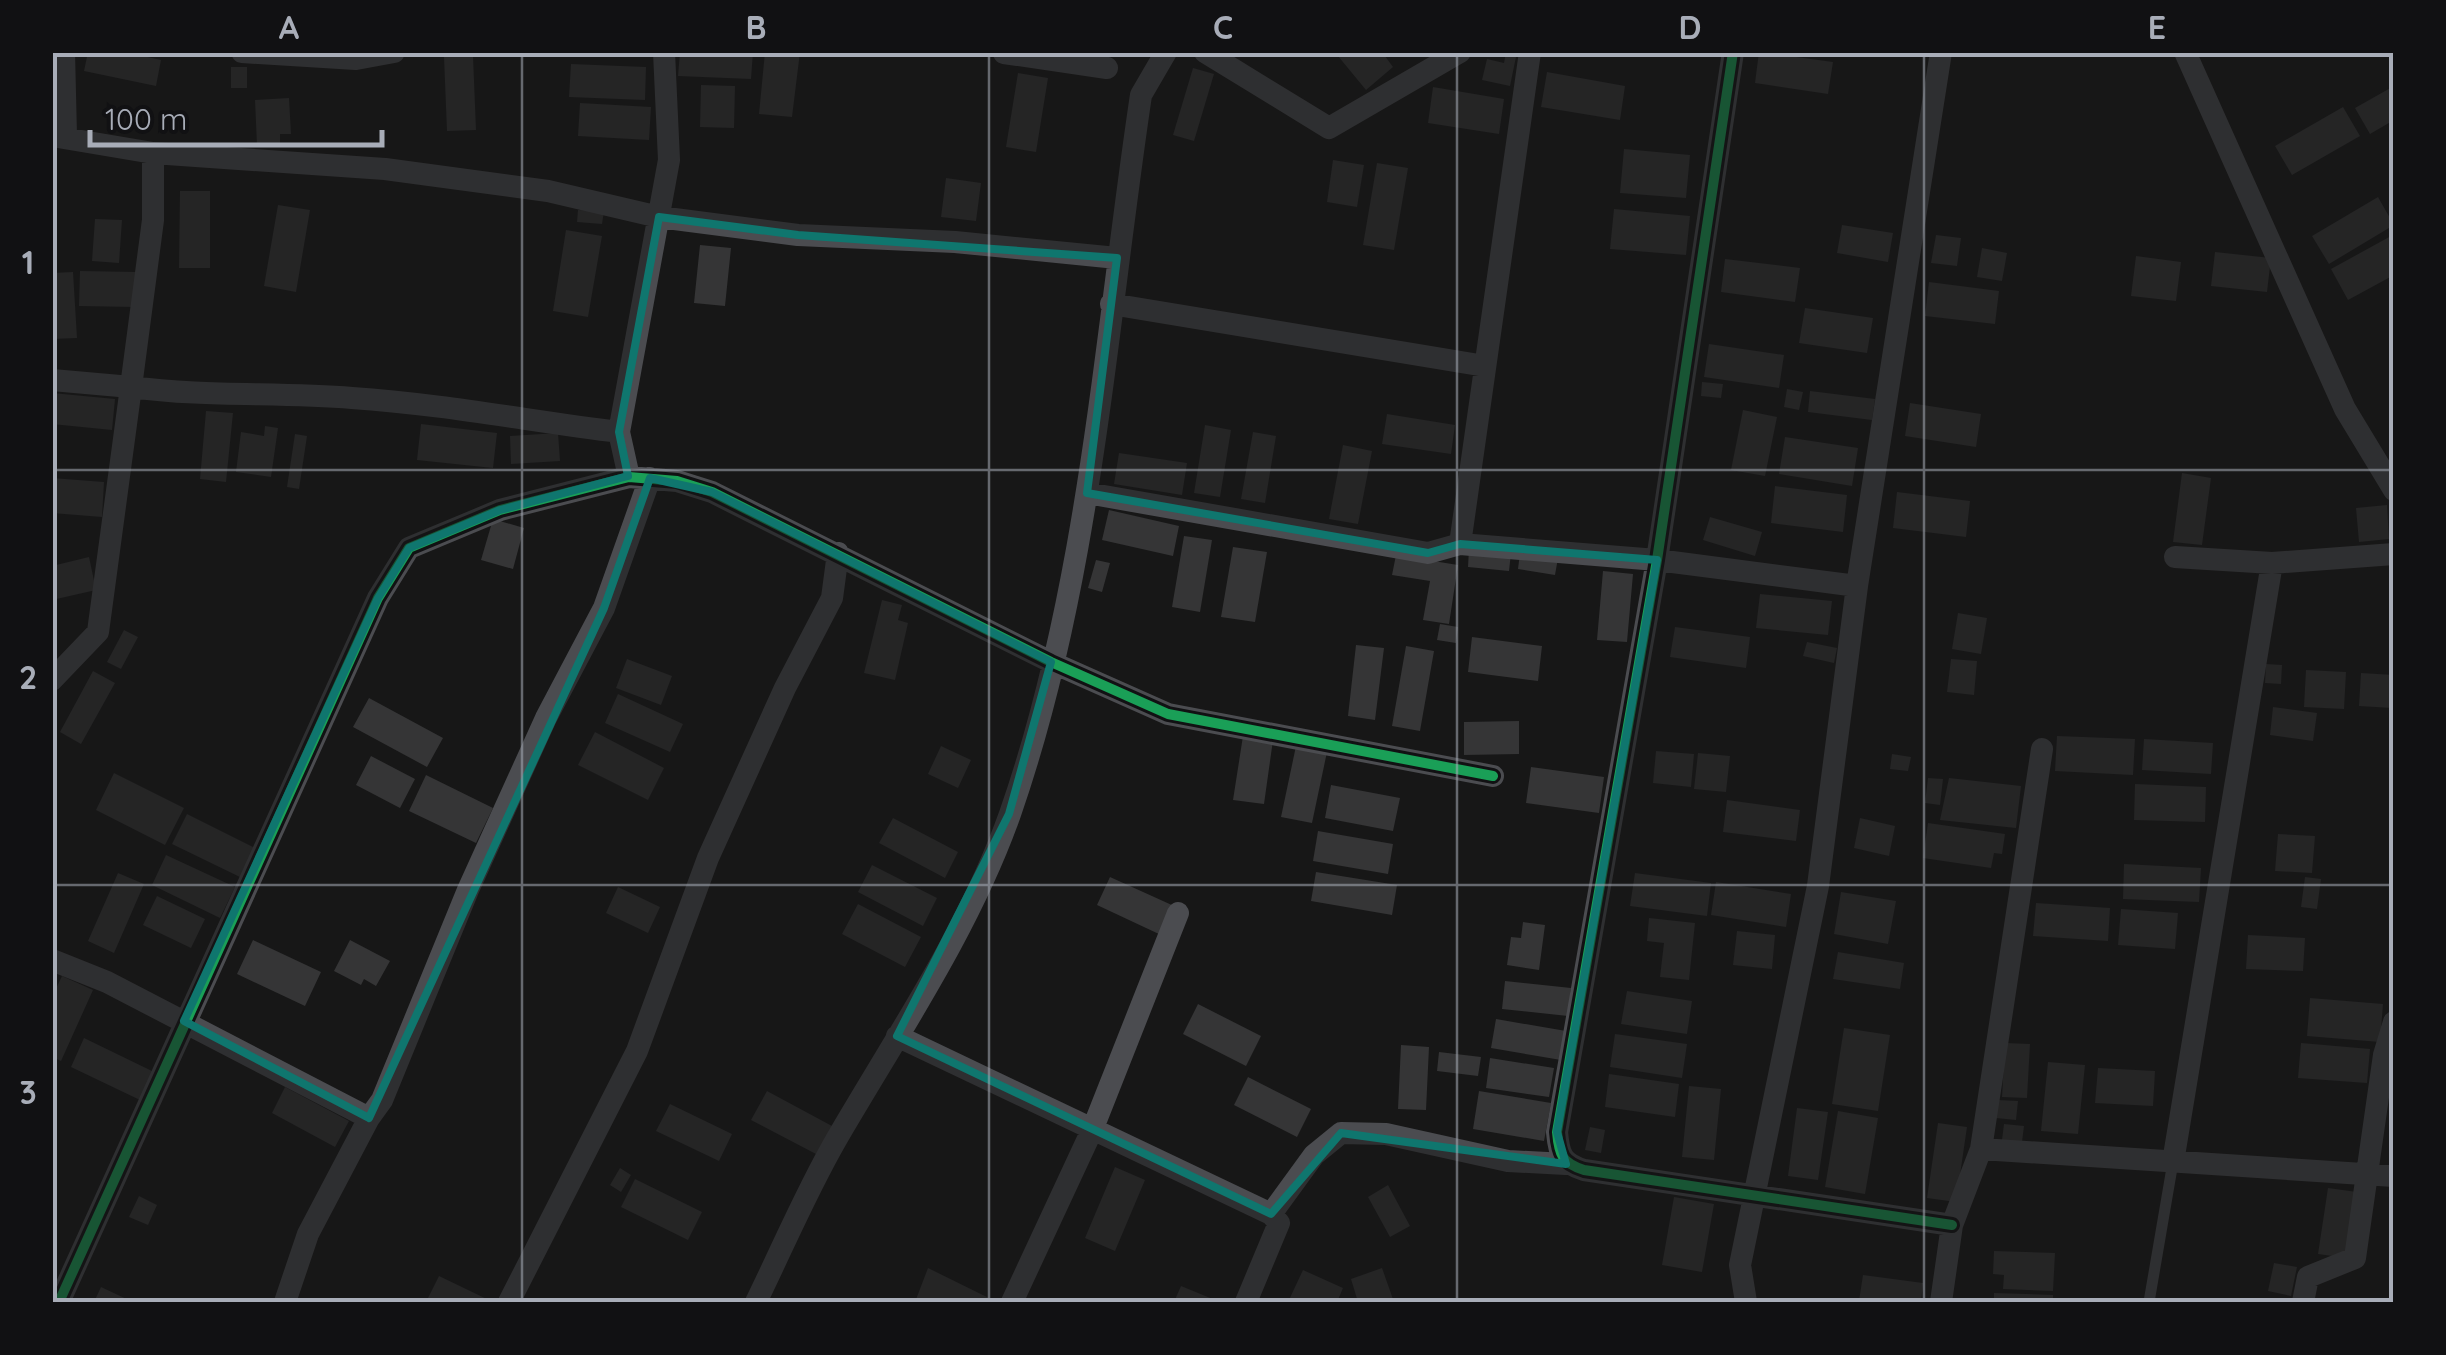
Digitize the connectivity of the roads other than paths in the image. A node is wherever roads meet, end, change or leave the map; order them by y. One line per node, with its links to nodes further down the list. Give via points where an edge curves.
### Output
1 (64, 52): 15 (street)
2 (242, 52): 3 (street, via 356,60)
3 (394, 52)
4 (664, 52): 17 (street, via 669,160)
5 (1166, 52): 14 (street)
6 (1205, 52): 7 (street, via 1329,128)
7 (1460, 52)
8 (1530, 52): 20 (street)
9 (1734, 52): 31 (street)
10 (1941, 52): 33 (street)
11 (2185, 52): 25 (street, via 2345,408)
12 (1004, 54): 13 (street)
13 (1105, 60): 14 (street)
14 (1141, 95): 18 (street)
15 (59, 136): 16 (street)
16 (153, 153): 17 (street, via 403,171 548,191); 22 (street, via 152,220)
17 (660, 217): 18 (street, via 798,235); 23 (street)
18 (1117, 258): 19 (street)
19 (1110, 304): 20 (street); 26 (street)
20 (1485, 366): 27 (street)
21 (52, 380): 22 (street)
22 (130, 387): 23 (street, via 360,398); 35 (street, via 98,632)
23 (619, 432): 24 (street)
24 (639, 478): 28 (street, via 712,492); 40 (street, via 500,510 409,548 378,598); 43 (street, via 604,608 538,735)
25 (2394, 490)
26 (1087, 493): 27 (street, via 1428,553); 34 (street)
27 (1460, 544): 31 (street)
28 (838, 554): 34 (street); 55 (street, via 832,598 708,858 637,1051)
29 (2394, 554): 32 (street)
30 (2175, 557): 32 (street)
31 (1657, 560): 33 (street); 47 (street, via 1557,1132)
32 (2272, 563): 46 (street)
33 (1857, 586): 50 (street, via 1818,886)
34 (1051, 662): 37 (street, via 1168,714); 42 (street, via 1010,814 937,969)
35 (52, 680)
36 (2042, 749): 45 (street)
37 (1494, 776)
38 (1178, 913): 44 (street)
39 (52, 960): 40 (street)
40 (184, 1021): 43 (street); 53 (street)
41 (2394, 1022): 48 (street)
42 (897, 1036): 44 (street); 56 (street, via 833,1145)
43 (369, 1118): 54 (street, via 308,1234)
44 (1093, 1128): 51 (street); 57 (street)
45 (1981, 1148): 46 (street); 52 (street)
46 (2173, 1162): 48 (street); 61 (lane)
47 (1566, 1164): 50 (street); 51 (street, via 1508,1161 1386,1134 1341,1132 1314,1155)
48 (2366, 1176): 49 (street); 62 (street, via 2355,1258 2308,1278)
49 (2394, 1176)
50 (1757, 1198): 52 (street); 59 (street, via 1740,1264)
51 (1271, 1214): 58 (street, via 1279,1224)
52 (1952, 1225): 60 (street)
53 (59, 1302)
54 (285, 1302)
55 (509, 1302)
56 (756, 1302)
57 (1012, 1302)
58 (1246, 1302)
59 (1746, 1302)
60 (1941, 1302)
61 (2149, 1302)
62 (2303, 1302)

